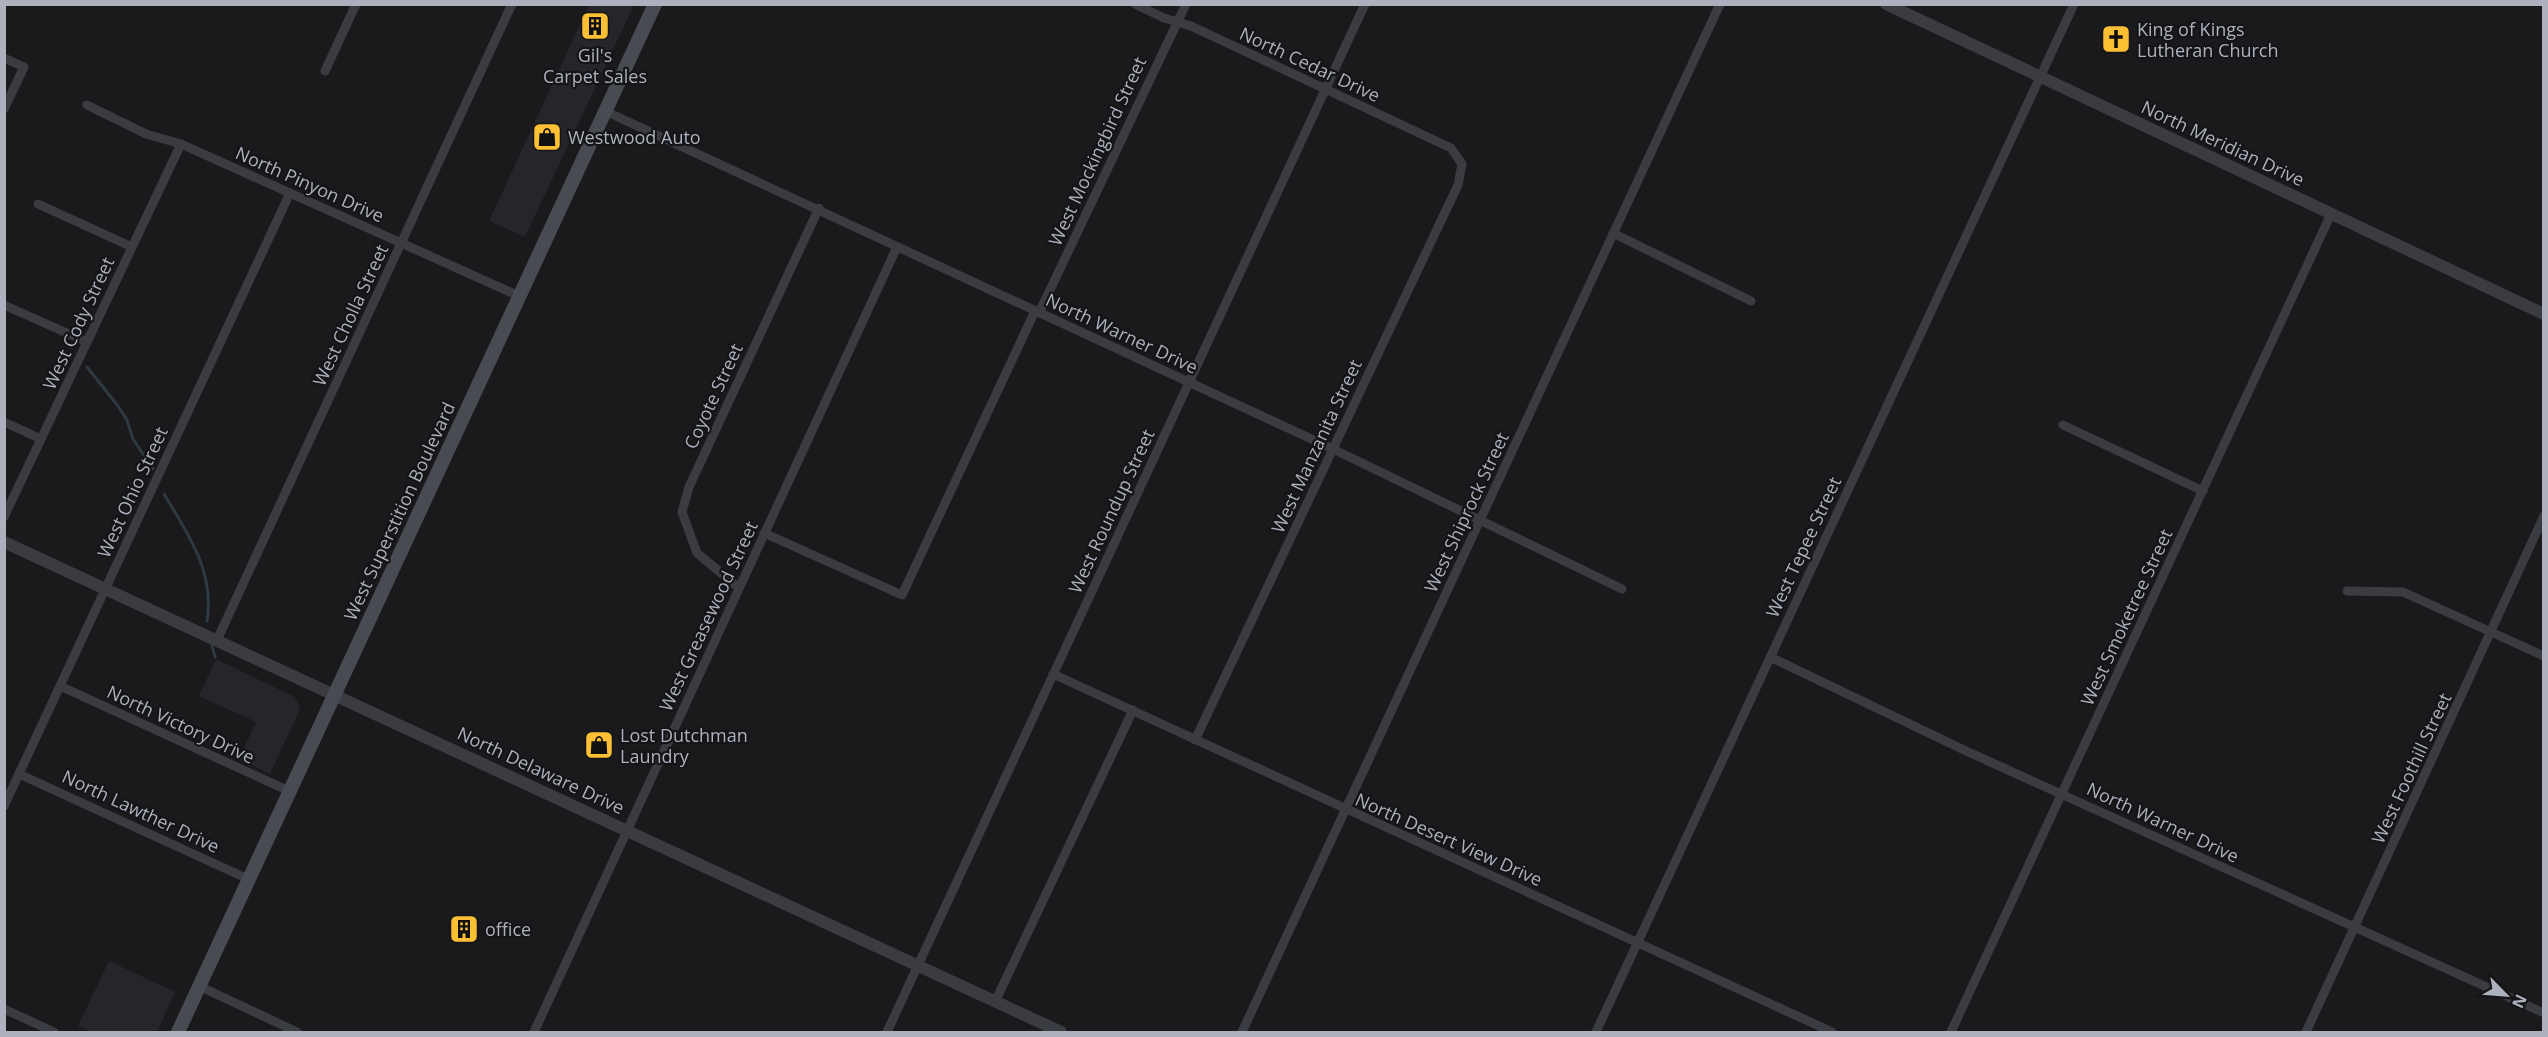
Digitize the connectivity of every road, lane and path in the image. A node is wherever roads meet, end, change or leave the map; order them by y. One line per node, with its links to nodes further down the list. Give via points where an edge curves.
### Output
1 (356, 4): 12 (street)
2 (512, 4): 25 (street, West Cholla Street)
3 (655, 4): 17 (main road, West Superstition Boulevard)
4 (1135, 4): 10 (street, North Cedar Drive)
5 (1185, 4): 10 (street, West Mockingbird Street)
6 (1365, 4): 14 (street, West Roundup Street)
7 (1720, 4): 24 (street, West Shiprock Street)
8 (1886, 4): 13 (street, North Meridian Drive)
9 (2074, 4): 13 (street, West Tepee Street)
10 (1177, 22): 14 (street, North Cedar Drive); 31 (street, West Mockingbird Street)
11 (4, 58): 16 (street, via 24,68)
12 (325, 71)
13 (2040, 76): 23 (street, North Meridian Drive); 52 (street, West Tepee Street)
14 (1325, 88): 19 (street, North Cedar Drive, via 1451,148); 34 (street, West Roundup Street)
15 (87, 105): 18 (street, North Pinyon Drive, via 146,134)
16 (4, 109)
17 (605, 111): 22 (street, North Warner Drive); 28 (main road, West Superstition Boulevard)
18 (181, 144): 20 (street, North Pinyon Drive); 26 (street, West Cody Street)
19 (1462, 164): 38 (street, West Manzanita Street, via 1458,185)
20 (290, 193): 25 (street, North Pinyon Drive); 46 (street, West Ohio Street)
21 (38, 204): 26 (street)
22 (819, 208): 27 (street, North Warner Drive); 45 (street, Coyote Street, via 689,487 682,512 697,553)
23 (2331, 214): 32 (street, North Meridian Drive); 39 (street, West Smoketree Street)
24 (1613, 233): 29 (street); 42 (street, West Shiprock Street)
25 (401, 243): 28 (street, North Pinyon Drive); 50 (street, West Cholla Street)
26 (132, 247): 33 (street, West Cody Street)
27 (897, 247): 31 (street, North Warner Drive); 43 (street, West Greasewood Street)
28 (519, 296): 55 (main road, West Superstition Boulevard)
29 (1751, 301)
30 (4, 305): 33 (street)
31 (1037, 312): 34 (street, North Warner Drive); 43 (street, West Mockingbird Street, via 902,595)
32 (2544, 314)
33 (87, 342): 37 (street, West Cody Street)
34 (1189, 382): 38 (street, North Warner Drive); 53 (street, West Roundup Street)
35 (4, 422): 37 (street)
36 (2063, 425): 39 (street)
37 (41, 439): 41 (street, West Cody Street)
38 (1333, 449): 42 (street, North Warner Drive); 57 (street, West Manzanita Street)
39 (2203, 491): 60 (street, West Smoketree Street)
40 (2544, 516): 49 (street, West Foothill Street)
41 (4, 517)
42 (1481, 519): 47 (street, North Warner Drive); 62 (street, West Shiprock Street)
43 (764, 533): 45 (street, West Greasewood Street)
44 (4, 542): 46 (street, North Delaware Drive)
45 (738, 587): 63 (street, West Greasewood Street)
46 (106, 589): 50 (street, North Delaware Drive); 54 (street, West Ohio Street)
47 (1622, 589)
48 (2347, 591): 49 (street, via 2403,592)
49 (2491, 634): 51 (street); 65 (street, West Foothill Street)
50 (216, 640): 55 (street, North Delaware Drive)
51 (2544, 656)
52 (1770, 657): 60 (street, North Warner Drive); 66 (street, West Tepee Street)
53 (1053, 674): 56 (street, North Desert View Drive); 67 (street, West Roundup Street)
54 (60, 686): 58 (street, West Ohio Street); 59 (street, North Victory Drive)
55 (334, 694): 59 (main road, West Superstition Boulevard); 63 (street, North Delaware Drive)
56 (1133, 711): 57 (street, North Desert View Drive); 69 (street)
57 (1195, 740): 62 (street, North Desert View Drive)
58 (20, 774): 61 (street, West Ohio Street); 64 (street, North Lawther Drive)
59 (289, 791): 64 (main road, West Superstition Boulevard)
60 (2063, 793): 65 (street, North Warner Drive); 81 (street, West Smoketree Street)
61 (4, 806)
62 (1346, 810): 66 (street, North Desert View Drive); 78 (street, West Shiprock Street)
63 (627, 830): 67 (street, North Delaware Drive); 75 (street, West Greasewood Street)
64 (248, 879): 68 (main road, West Superstition Boulevard)
65 (2355, 928): 71 (street, North Warner Drive); 82 (street, West Foothill Street)
66 (1638, 942): 79 (street, West Tepee Street); 80 (street, North Desert View Drive)
67 (918, 966): 69 (street, North Delaware Drive); 76 (street, West Roundup Street)
68 (199, 986): 73 (main road, West Superstition Boulevard); 74 (street)
69 (995, 1002): 77 (street, North Delaware Drive)
70 (4, 1010): 72 (street)
71 (2544, 1013)
72 (54, 1032)
73 (178, 1032)
74 (297, 1032)
75 (534, 1032)
76 (887, 1032)
77 (1061, 1032)
78 (1242, 1032)
79 (1596, 1032)
80 (1832, 1032)
81 (1951, 1032)
82 (2306, 1032)

